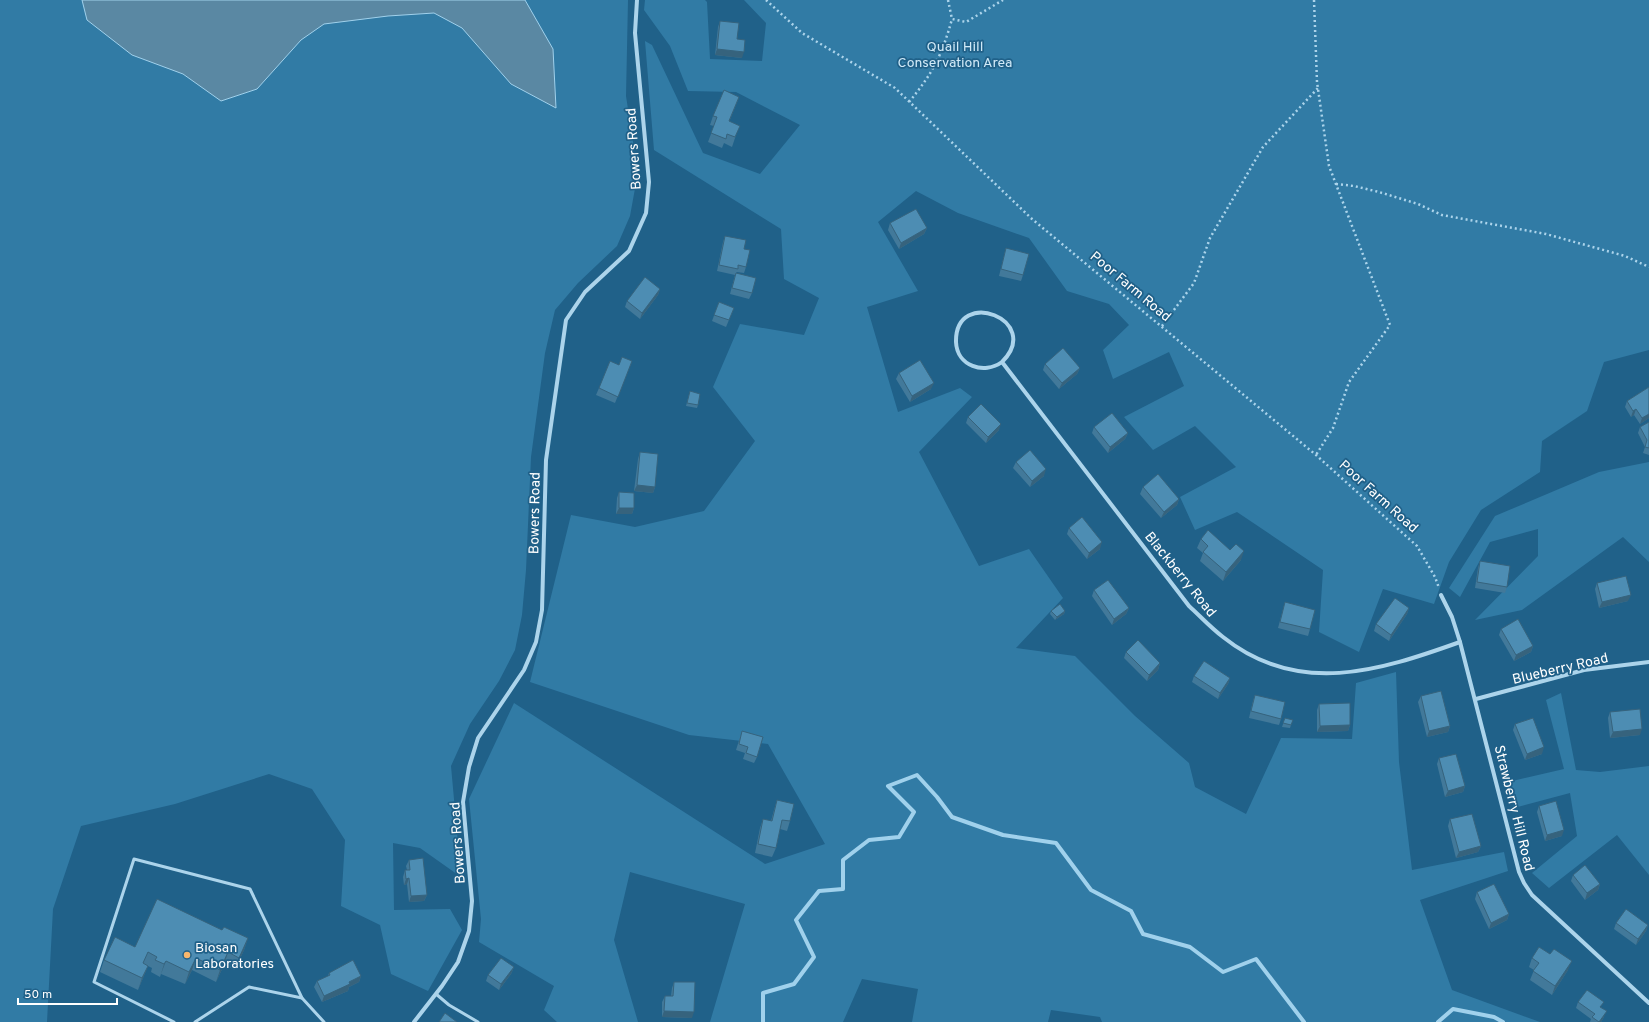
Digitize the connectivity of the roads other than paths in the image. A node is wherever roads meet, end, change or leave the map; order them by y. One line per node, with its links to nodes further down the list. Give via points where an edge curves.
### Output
1 (637, 0): 7 (street, Bowers Road, via 635,33 649,182 646,213 629,251 585,292 566,320 546,460 541,617 536,642 524,670 478,738 468,767 463,802 472,901 469,931 458,962)
2 (1002, 362): 2 (street, via 1012,346 1011,331 1006,323 999,316 985,312 967,319 958,330 956,340 963,358 979,368 989,368); 4 (street, Blackberry Road, via 1189,606 1212,629 1237,647 1277,666 1310,674 1329,674 1370,669)
3 (1441, 595): 4 (street, Strawberry Hill Road)
4 (1460, 642): 6 (street, Strawberry Hill Road)
5 (1649, 662): 6 (street, Blueberry Road, via 1584,670)
6 (1476, 700): 9 (street, Strawberry Hill Road, via 1512,846 1524,883 1532,894)
7 (436, 994): 13 (street, Bowers Road); 14 (lane)
8 (302, 998): 10 (lane, via 250,889 134,859 94,982); 11 (lane, via 249,987); 12 (lane)
9 (1649, 1003)
10 (174, 1022)
11 (195, 1022)
12 (324, 1022)
13 (414, 1022)
14 (478, 1022)

